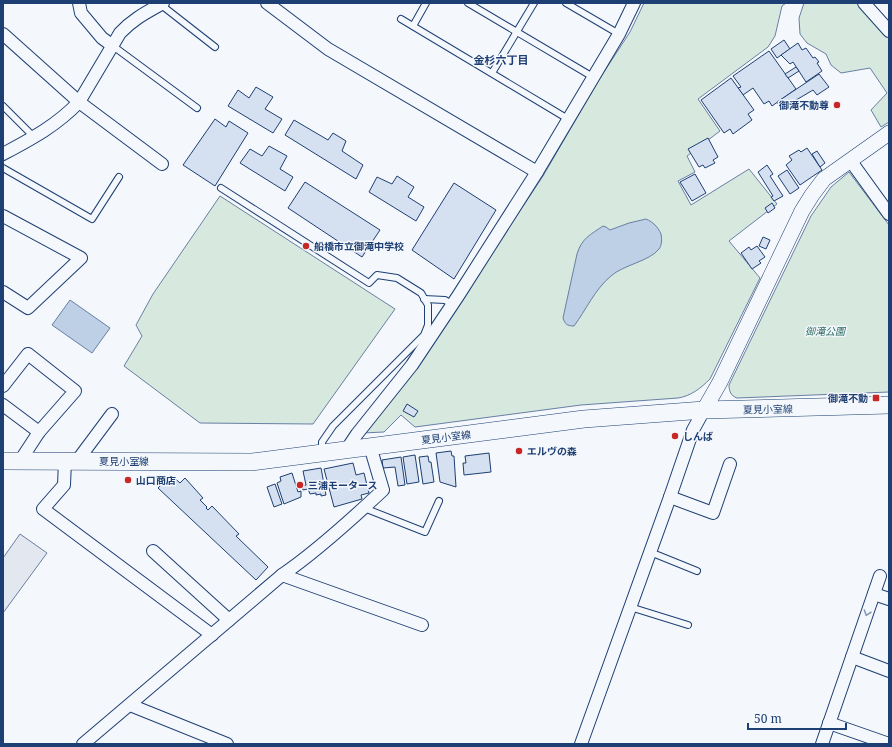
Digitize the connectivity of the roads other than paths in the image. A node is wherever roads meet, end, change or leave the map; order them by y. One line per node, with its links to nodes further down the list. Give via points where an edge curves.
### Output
1 (79, 3): 16 (street, via 81,13 102,38)
2 (266, 3): 30 (street, via 328,49)
3 (426, 3): 11 (lane)
4 (468, 3): 13 (lane)
5 (534, 3): 13 (lane)
6 (566, 3): 15 (lane)
7 (864, 3): 12 (street)
8 (162, 4): 16 (street, via 129,23); 17 (lane)
9 (632, 4): 15 (street)
10 (401, 19): 11 (lane)
11 (413, 26): 18 (lane)
12 (889, 31)
13 (517, 32): 18 (lane); 19 (lane)
14 (3, 34): 20 (street)
15 (619, 34): 19 (street)
16 (113, 46): 20 (street); 22 (lane)
17 (215, 47)
18 (492, 73): 23 (lane)
19 (593, 77): 23 (street)
20 (79, 102): 25 (street, via 57,123); 28 (street)
21 (3, 106): 25 (lane)
22 (196, 108)
23 (568, 118): 30 (street)
24 (889, 133): 27 (street)
25 (34, 137): 26 (street)
26 (3, 154)
27 (850, 160): 33 (street); 41 (street, via 821,182 802,211)
28 (162, 164)
29 (3, 168): 31 (lane, via 92,219)
30 (537, 172): 37 (street)
31 (119, 177)
32 (221, 188): 36 (lane, via 369,283 377,275 397,278 421,294)
33 (889, 214)
34 (3, 216): 35 (street, via 81,258 28,308)
35 (3, 292)
36 (424, 299): 37 (lane, via 445,300); 46 (lane, via 428,305 428,325 424,335 333,426 322,442)
37 (453, 306): 45 (street, via 412,365)
38 (3, 386): 43 (street, via 28,354 75,391)
39 (3, 405): 43 (street)
40 (889, 405): 41 (main road, 夏見小室線)
41 (704, 410): 44 (main road, 夏見小室線, via 584,419); 50 (street, via 693,430)
42 (112, 414): 47 (street)
43 (39, 432): 48 (street)
44 (370, 446): 45 (main road, 夏見小室線); 52 (street, via 383,490)
45 (347, 449): 46 (main road, 夏見小室線)
46 (322, 453): 47 (main road, 夏見小室線, via 252,462)
47 (71, 461): 48 (main road, 夏見小室線); 64 (street, via 64,484 43,509)
48 (10, 462)
49 (730, 464): 50 (street, via 713,513)
50 (670, 497): 54 (street)
51 (439, 501): 52 (lane, via 425,532)
52 (364, 508): 56 (street)
53 (153, 551): 61 (street)
54 (650, 552): 55 (lane); 60 (street)
55 (697, 571)
56 (282, 575): 61 (street); 62 (street)
57 (880, 576): 58 (street)
58 (874, 594): 59 (street); 65 (street, one-way to 65)
59 (889, 600)
60 (630, 606): 63 (lane); 71 (street)
61 (229, 620): 64 (street)
62 (422, 625)
63 (688, 625)
64 (212, 635): 67 (street)
65 (852, 658): 66 (street); 68 (street)
66 (889, 671)
67 (130, 705): 69 (street); 70 (street)
68 (829, 723): 72 (street); 73 (street)
69 (84, 744)
70 (227, 744)
71 (580, 744)
72 (822, 744)
73 (889, 744)

